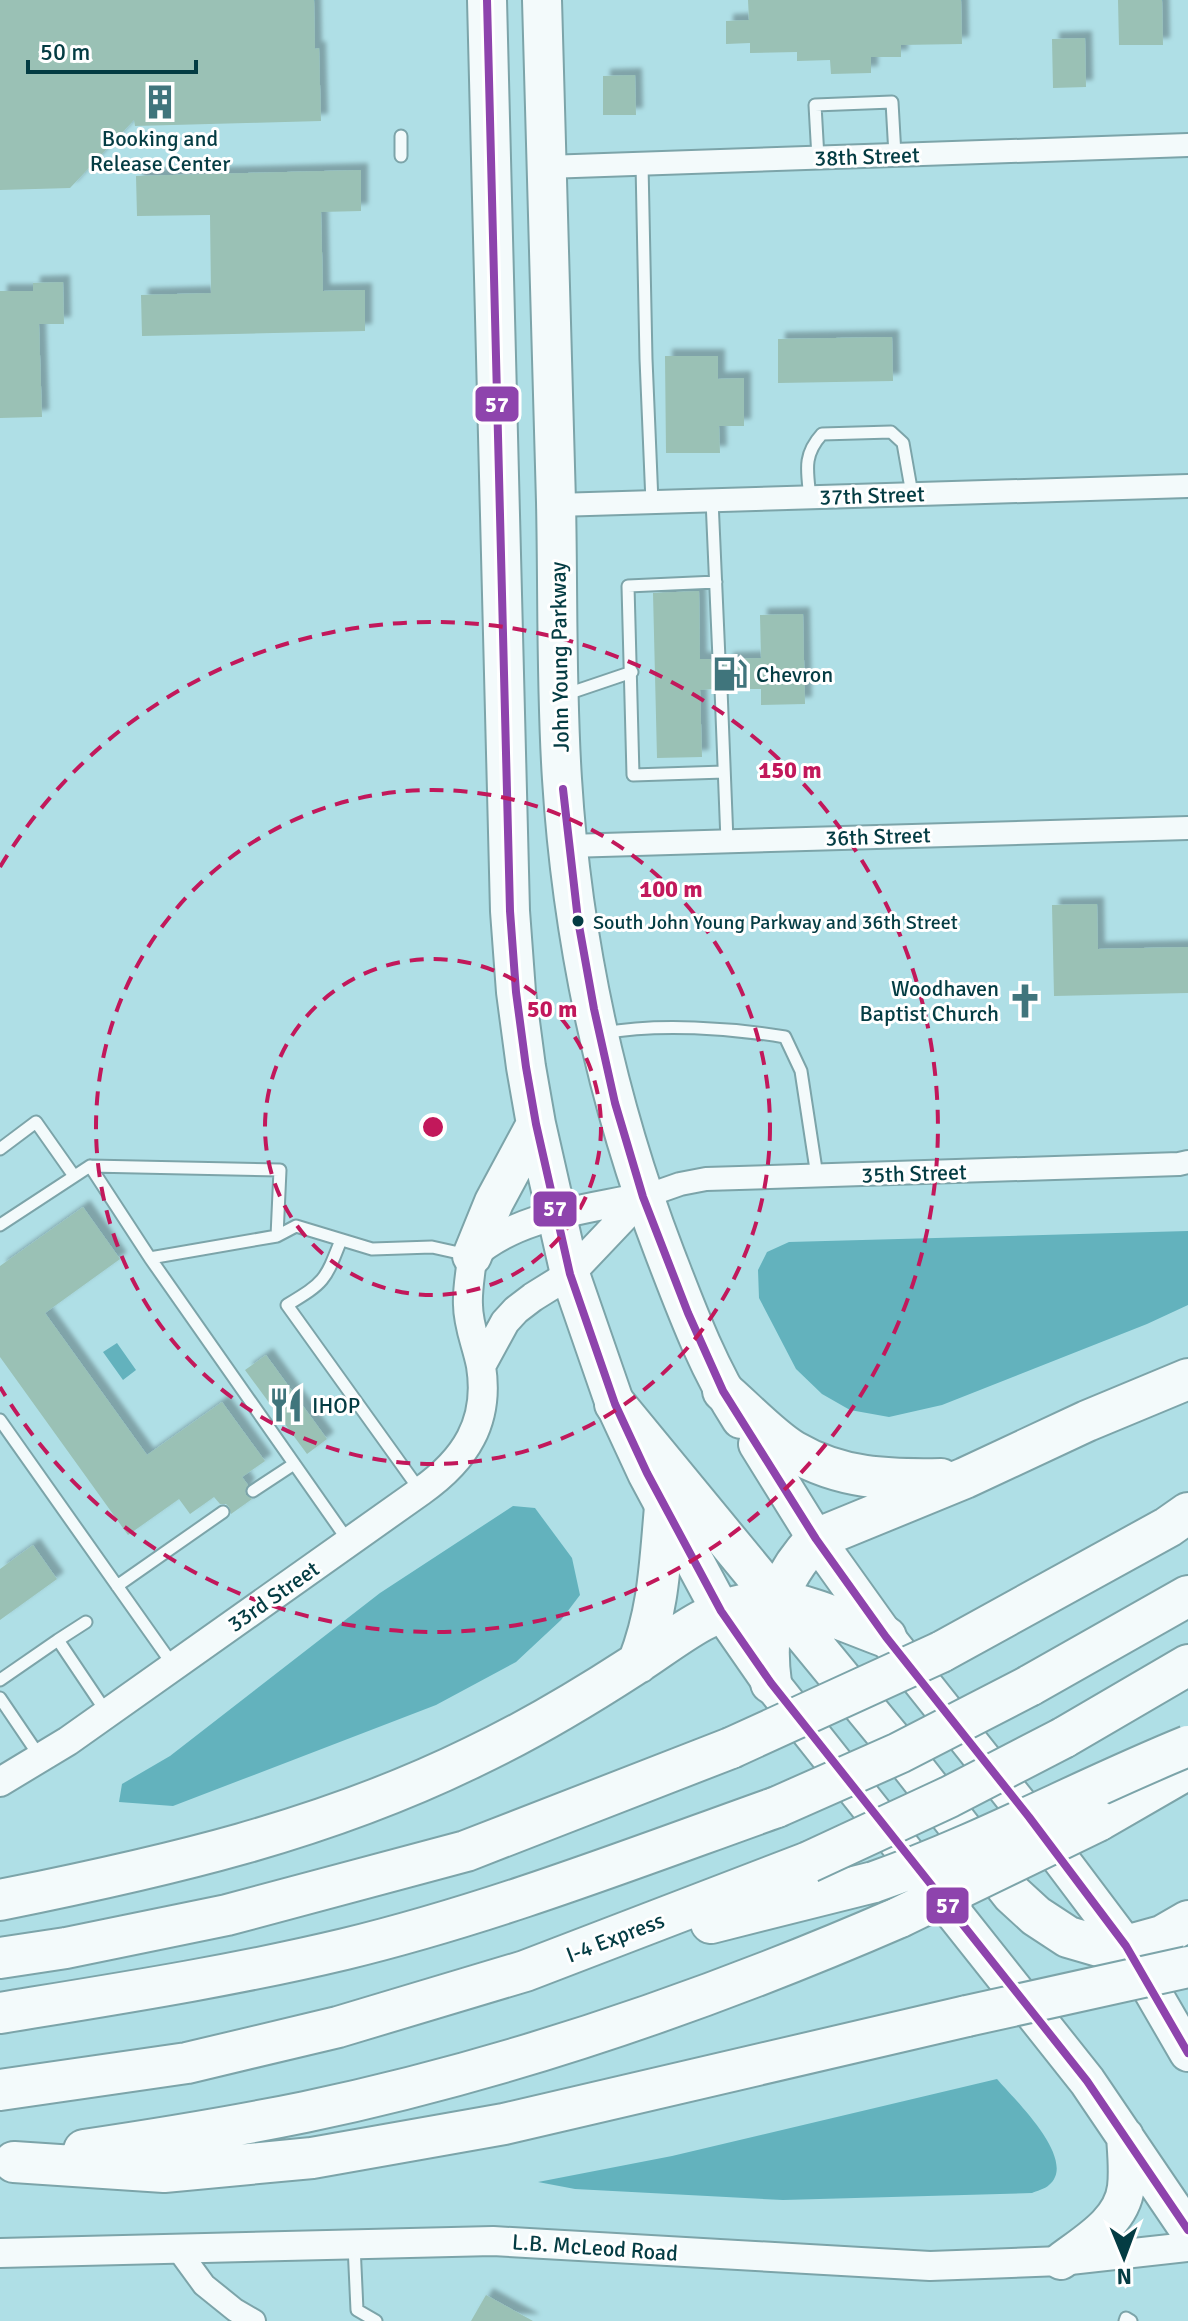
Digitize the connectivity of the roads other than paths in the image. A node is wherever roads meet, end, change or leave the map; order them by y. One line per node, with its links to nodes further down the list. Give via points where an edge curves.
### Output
1 (487, 0): 10 (highway)
2 (542, 0): 9 (highway, John Young Parkway)
3 (401, 136): 6 (lane)
4 (1188, 145): 5 (street, 38th Street)
5 (895, 155): 7 (street, 38th Street); 7 (lane, via 892,102 815,105)
6 (401, 156)
7 (818, 158): 8 (street, 38th Street)
8 (642, 164): 9 (street, 38th Street); 15 (lane)
9 (546, 167): 16 (highway, John Young Parkway)
10 (498, 406): 16 (highway, via 523,459); 27 (highway, via 510,911)
11 (1188, 486): 12 (street, 37th Street)
12 (912, 494): 13 (street, 37th Street); 13 (lane, via 903,443 891,432 822,434 806,467)
13 (810, 497): 14 (street, 37th Street)
14 (712, 500): 15 (street, 37th Street); 17 (lane)
15 (652, 502): 16 (street, 37th Street)
16 (556, 505): 21 (highway, John Young Parkway)
17 (716, 582): 18 (lane); 19 (lane, via 628,586)
18 (719, 659)
19 (632, 672): 21 (lane); 22 (lane, via 633,775)
20 (721, 689): 22 (lane)
21 (560, 697): 25 (highway, John Young Parkway)
22 (724, 772): 24 (lane)
23 (1188, 828): 24 (street, 36th Street)
24 (727, 841): 25 (street, 36th Street)
25 (568, 846): 26 (highway, John Young Parkway)
26 (600, 1034): 32 (lane, via 629,1028 743,1030 785,1037 801,1071); 33 (highway, John Young Parkway)
27 (536, 1124): 34 (highway); 38 (highway)
28 (0, 1149): 31 (lane, via 36,1122)
29 (1188, 1162): 32 (street, 35th Street)
30 (90, 1166): 31 (lane); 36 (lane, via 280,1170); 39 (lane)
31 (74, 1176): 35 (lane)
32 (817, 1176): 33 (street, 35th Street, via 706,1179)
33 (643, 1197): 34 (street); 40 (street, 33rd Street); 43 (highway, John Young Parkway)
34 (557, 1216): 38 (street, via 506,1232); 40 (highway)
35 (0, 1225)
36 (277, 1236): 37 (lane, via 296,1226); 39 (lane)
37 (341, 1240): 38 (lane, via 372,1249 432,1247); 50 (lane, via 328,1275 287,1305)
38 (472, 1256): 41 (street, 33rd Street, via 468,1305)
39 (150, 1258): 47 (lane)
40 (570, 1274): 41 (street, 33rd Street, via 516,1310); 44 (highway)
41 (481, 1366): 50 (street, 33rd Street, via 483,1401 477,1429 464,1451)
42 (1188, 1379): 48 (highway)
43 (723, 1391): 46 (highway, John Young Parkway); 48 (highway, via 790,1449 827,1468 854,1476)
44 (615, 1404): 51 (highway); 58 (highway)
45 (0, 1420): 56 (lane)
46 (757, 1444): 54 (main road, John Young Parkway)
47 (294, 1464): 49 (lane); 55 (lane)
48 (965, 1478): 54 (highway)
49 (253, 1491)
50 (421, 1491): 55 (street, 33rd Street)
51 (665, 1507): 59 (highway); 63 (highway, via 657,1599)
52 (223, 1512): 56 (lane)
53 (1188, 1513): 77 (highway, bridge, via 941,1652 731,1748 466,1851 227,1915)
54 (816, 1539): 58 (highway, via 799,1557); 61 (main road, John Young Parkway)
55 (349, 1542): 65 (street, 33rd Street)
56 (117, 1586): 65 (lane)
57 (1188, 1596): 80 (highway, bridge, via 899,1753 777,1807 496,1907 346,1949)
58 (777, 1601): 59 (highway); 61 (highway); 67 (highway, via 767,1655); 76 (highway, via 1012,1894 1068,1937 1099,1946)
59 (721, 1611): 63 (highway); 67 (main road)
60 (86, 1622): 62 (lane)
61 (886, 1637): 76 (main road, John Young Parkway)
62 (58, 1640): 66 (lane); 69 (lane)
63 (638, 1663): 74 (highway, via 472,1758 382,1798 181,1861)
64 (1188, 1665): 79 (highway, I-4 Express, bridge, via 1063,1738 809,1862)
65 (174, 1666): 69 (street, 33rd Street)
66 (0, 1680)
67 (771, 1683): 83 (main road)
68 (0, 1698): 71 (lane)
69 (107, 1714): 71 (street, 33rd Street)
70 (1188, 1746): 79 (highway, bridge, via 966,1847 874,1882)
71 (40, 1758): 73 (street, 33rd Street)
72 (1188, 1769): 84 (highway, bridge, via 1098,1821 900,1917 624,2024 481,2068 308,2111)
73 (0, 1782)
74 (0, 1900)
75 (1188, 1921): 76 (highway, via 1162,1936)
76 (1126, 1946): 81 (main road, John Young Parkway)
77 (0, 1958)
78 (1188, 1967): 84 (highway, bridge, via 504,2124 312,2158 164,2172)
79 (525, 1971): 82 (highway, I-4 Express, via 338,2027 187,2063)
80 (0, 2013)
81 (1188, 2053)
82 (0, 2090)
83 (1125, 2136): 85 (main road); 90 (main road, via 1126,2189 1117,2213)
84 (7, 2162)
85 (1188, 2230)
86 (354, 2244): 88 (street, L.B. McLeod Road); 90 (street, L.B. McLeod Road, via 493,2241 930,2266); 92 (lane, via 357,2310)
87 (1188, 2247): 90 (street, L.B. McLeod Road)
88 (177, 2248): 89 (street, L.B. McLeod Road); 91 (street, via 204,2285)
89 (0, 2253)
90 (1061, 2261)
91 (254, 2321)
92 (376, 2321)
93 (1125, 2321): 94 (lane)
94 (1131, 2321)

